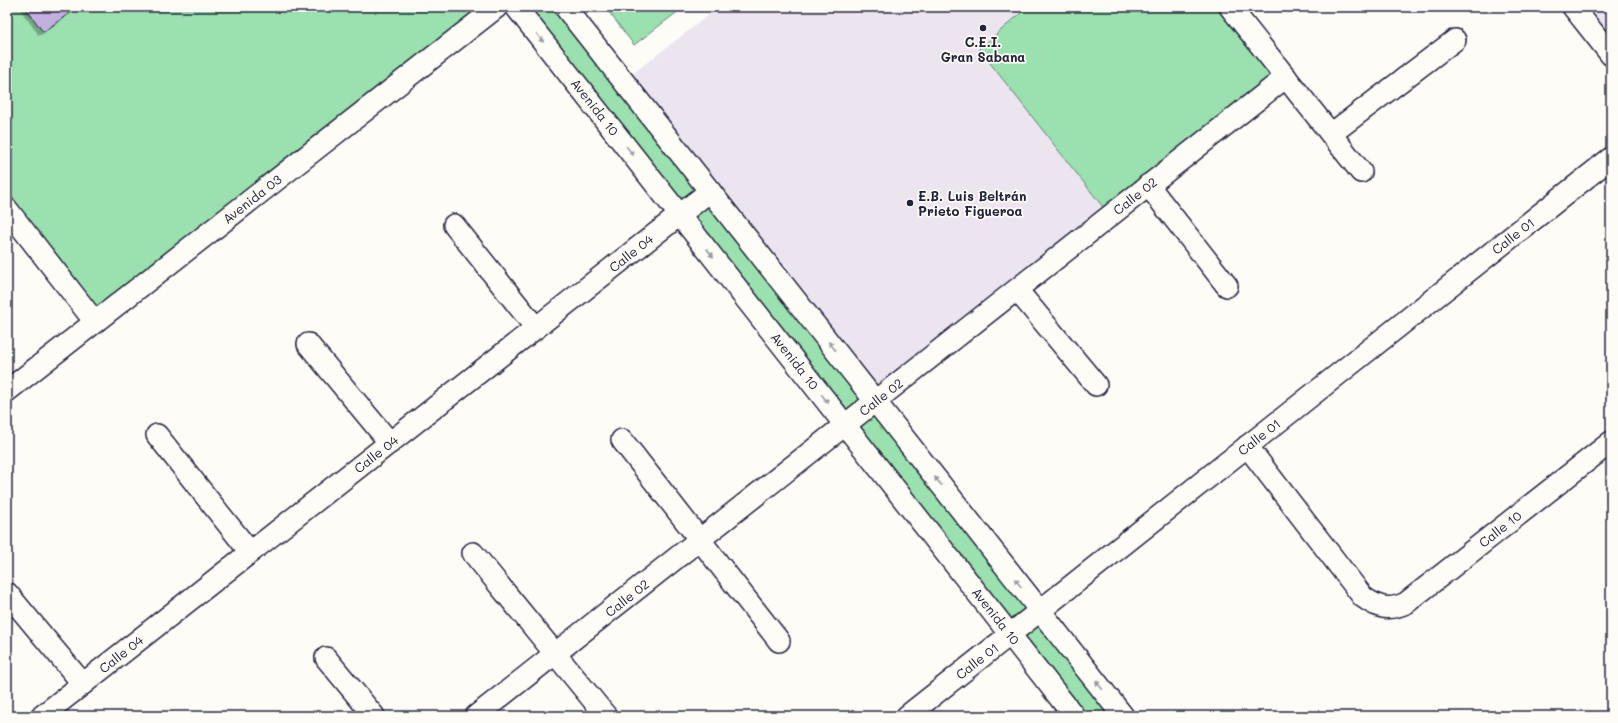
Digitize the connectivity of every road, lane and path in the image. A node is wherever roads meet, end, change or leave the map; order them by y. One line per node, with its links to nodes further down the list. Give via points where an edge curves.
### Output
1 (497, 7): 19 (street, Avenida 03)
2 (516, 7): 15 (street, Avenida 10, one-way to 15)
3 (565, 7): 13 (street)
4 (1230, 7): 8 (street)
5 (1573, 7): 7 (street)
6 (1455, 40): 9 (street)
7 (1611, 55)
8 (1286, 77): 9 (street); 12 (street, Calle 02)
9 (1331, 134): 11 (street)
10 (1611, 158): 30 (street, Calle 01)
11 (1360, 172)
12 (1148, 186): 17 (street); 18 (street, Calle 02)
13 (710, 191): 15 (street, Calle 04); 24 (street, one-way to 13)
14 (7, 209): 19 (street)
15 (680, 215): 20 (street, Calle 04); 25 (street, Avenida 10, one-way to 25)
16 (454, 225): 20 (street)
17 (1227, 286)
18 (1017, 290): 22 (street); 24 (street, Calle 02)
19 (95, 322): 23 (street, Avenida 03)
20 (536, 328): 29 (street, Calle 04)
21 (308, 344): 29 (street)
22 (1096, 385)
23 (7, 390)
24 (875, 401): 25 (street, Calle 02); 35 (street, one-way to 24)
25 (845, 425): 31 (street, Calle 02); 36 (street, Avenida 10)
26 (158, 435): 32 (street)
27 (622, 440): 31 (street)
28 (1611, 442): 30 (street, Calle 10, via 1406,602 1396,608 1385,609 1375,606 1363,597)
29 (390, 443): 32 (street, Calle 04)
30 (1247, 446): 35 (street, Calle 01)
31 (700, 540): 37 (street); 38 (street, Calle 02)
32 (250, 552): 40 (street, Calle 04)
33 (473, 553): 38 (street)
34 (7, 593): 40 (street)
35 (1040, 610): 36 (street, Calle 01); 47 (street, one-way to 35)
36 (1010, 634): 45 (street, Calle 01); 46 (street, Avenida 10)
37 (779, 641)
38 (555, 654): 43 (street, Calle 02); 44 (street)
39 (326, 658): 42 (street)
40 (83, 684): 41 (street, Calle 04)
41 (42, 716)
42 (374, 716)
43 (476, 716)
44 (606, 716)
45 (907, 716)
46 (1074, 716)
47 (1123, 716)

